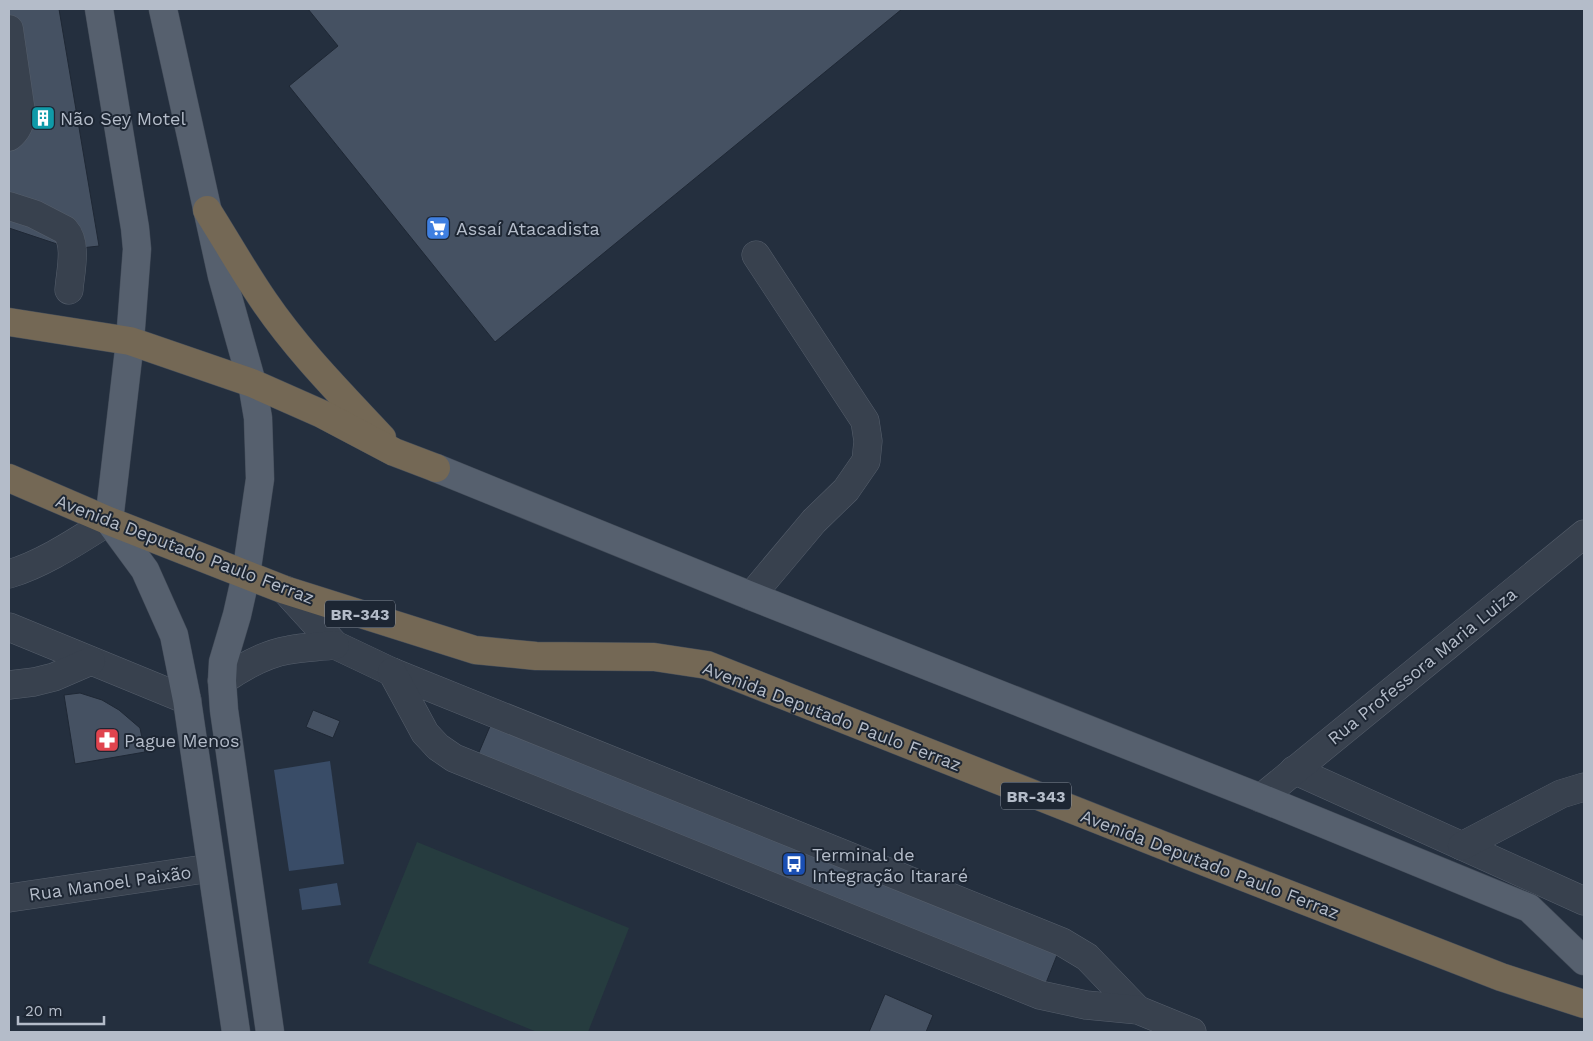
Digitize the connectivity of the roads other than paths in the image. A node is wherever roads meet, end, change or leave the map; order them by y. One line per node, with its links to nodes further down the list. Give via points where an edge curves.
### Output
1 (99, 9): 10 (main road, via 137,249)
2 (163, 9): 6 (main road)
3 (9, 29): 4 (street, via 22,112 18,127)
4 (9, 137)
5 (9, 206): 8 (street, via 42,218 65,230 71,237)
6 (207, 210): 11 (main road); 12 (highway, via 284,328)
7 (756, 255): 20 (street, via 865,421 868,441 866,461 846,490 814,520)
8 (69, 290)
9 (9, 322): 10 (highway)
10 (130, 341): 11 (highway); 15 (main road)
11 (252, 384): 12 (highway, via 322,414); 18 (main road, via 258,418 260,479)
12 (394, 452): 13 (highway)
13 (436, 468): 20 (main road)
14 (9, 478): 15 (highway, Avenida Deputado Paulo Ferraz / BR-343)
15 (109, 521): 17 (street, via 30,567); 18 (highway, Avenida Deputado Paulo Ferraz / BR-343); 27 (main road, via 145,570 174,636)
16 (1584, 534): 28 (street, Rua Professora Maria Luiza)
17 (9, 574)
18 (246, 575): 19 (highway, Avenida Deputado Paulo Ferraz / BR-343); 25 (main road, via 223,662)
19 (285, 590): 22 (street); 36 (highway, Avenida Deputado Paulo Ferraz / BR-343, via 475,650 536,656 654,657 707,665 1501,977)
20 (751, 596): 30 (main road)
21 (9, 627): 23 (street)
22 (335, 645): 24 (street); 25 (street, via 288,650 261,658)
23 (90, 661): 26 (street, via 54,677); 27 (street)
24 (392, 672): 37 (street, via 1062,942 1087,957); 37 (street, via 425,733 454,758 1040,995 1086,1005)
25 (222, 681): 39 (main road)
26 (9, 685)
27 (187, 700): 32 (main road)
28 (1294, 770): 30 (street, Rua Professora Maria Luiza); 31 (street)
29 (1584, 787): 31 (street, via 1561,794)
30 (1261, 798): 35 (main road, via 1529,908)
31 (1462, 846): 34 (street)
32 (211, 868): 33 (street, Rua Manoel Paixão); 38 (main road)
33 (9, 898)
34 (1584, 902)
35 (1584, 961)
36 (1584, 1004)
37 (1138, 1010): 40 (street)
38 (236, 1032)
39 (270, 1032)
40 (1192, 1032)

